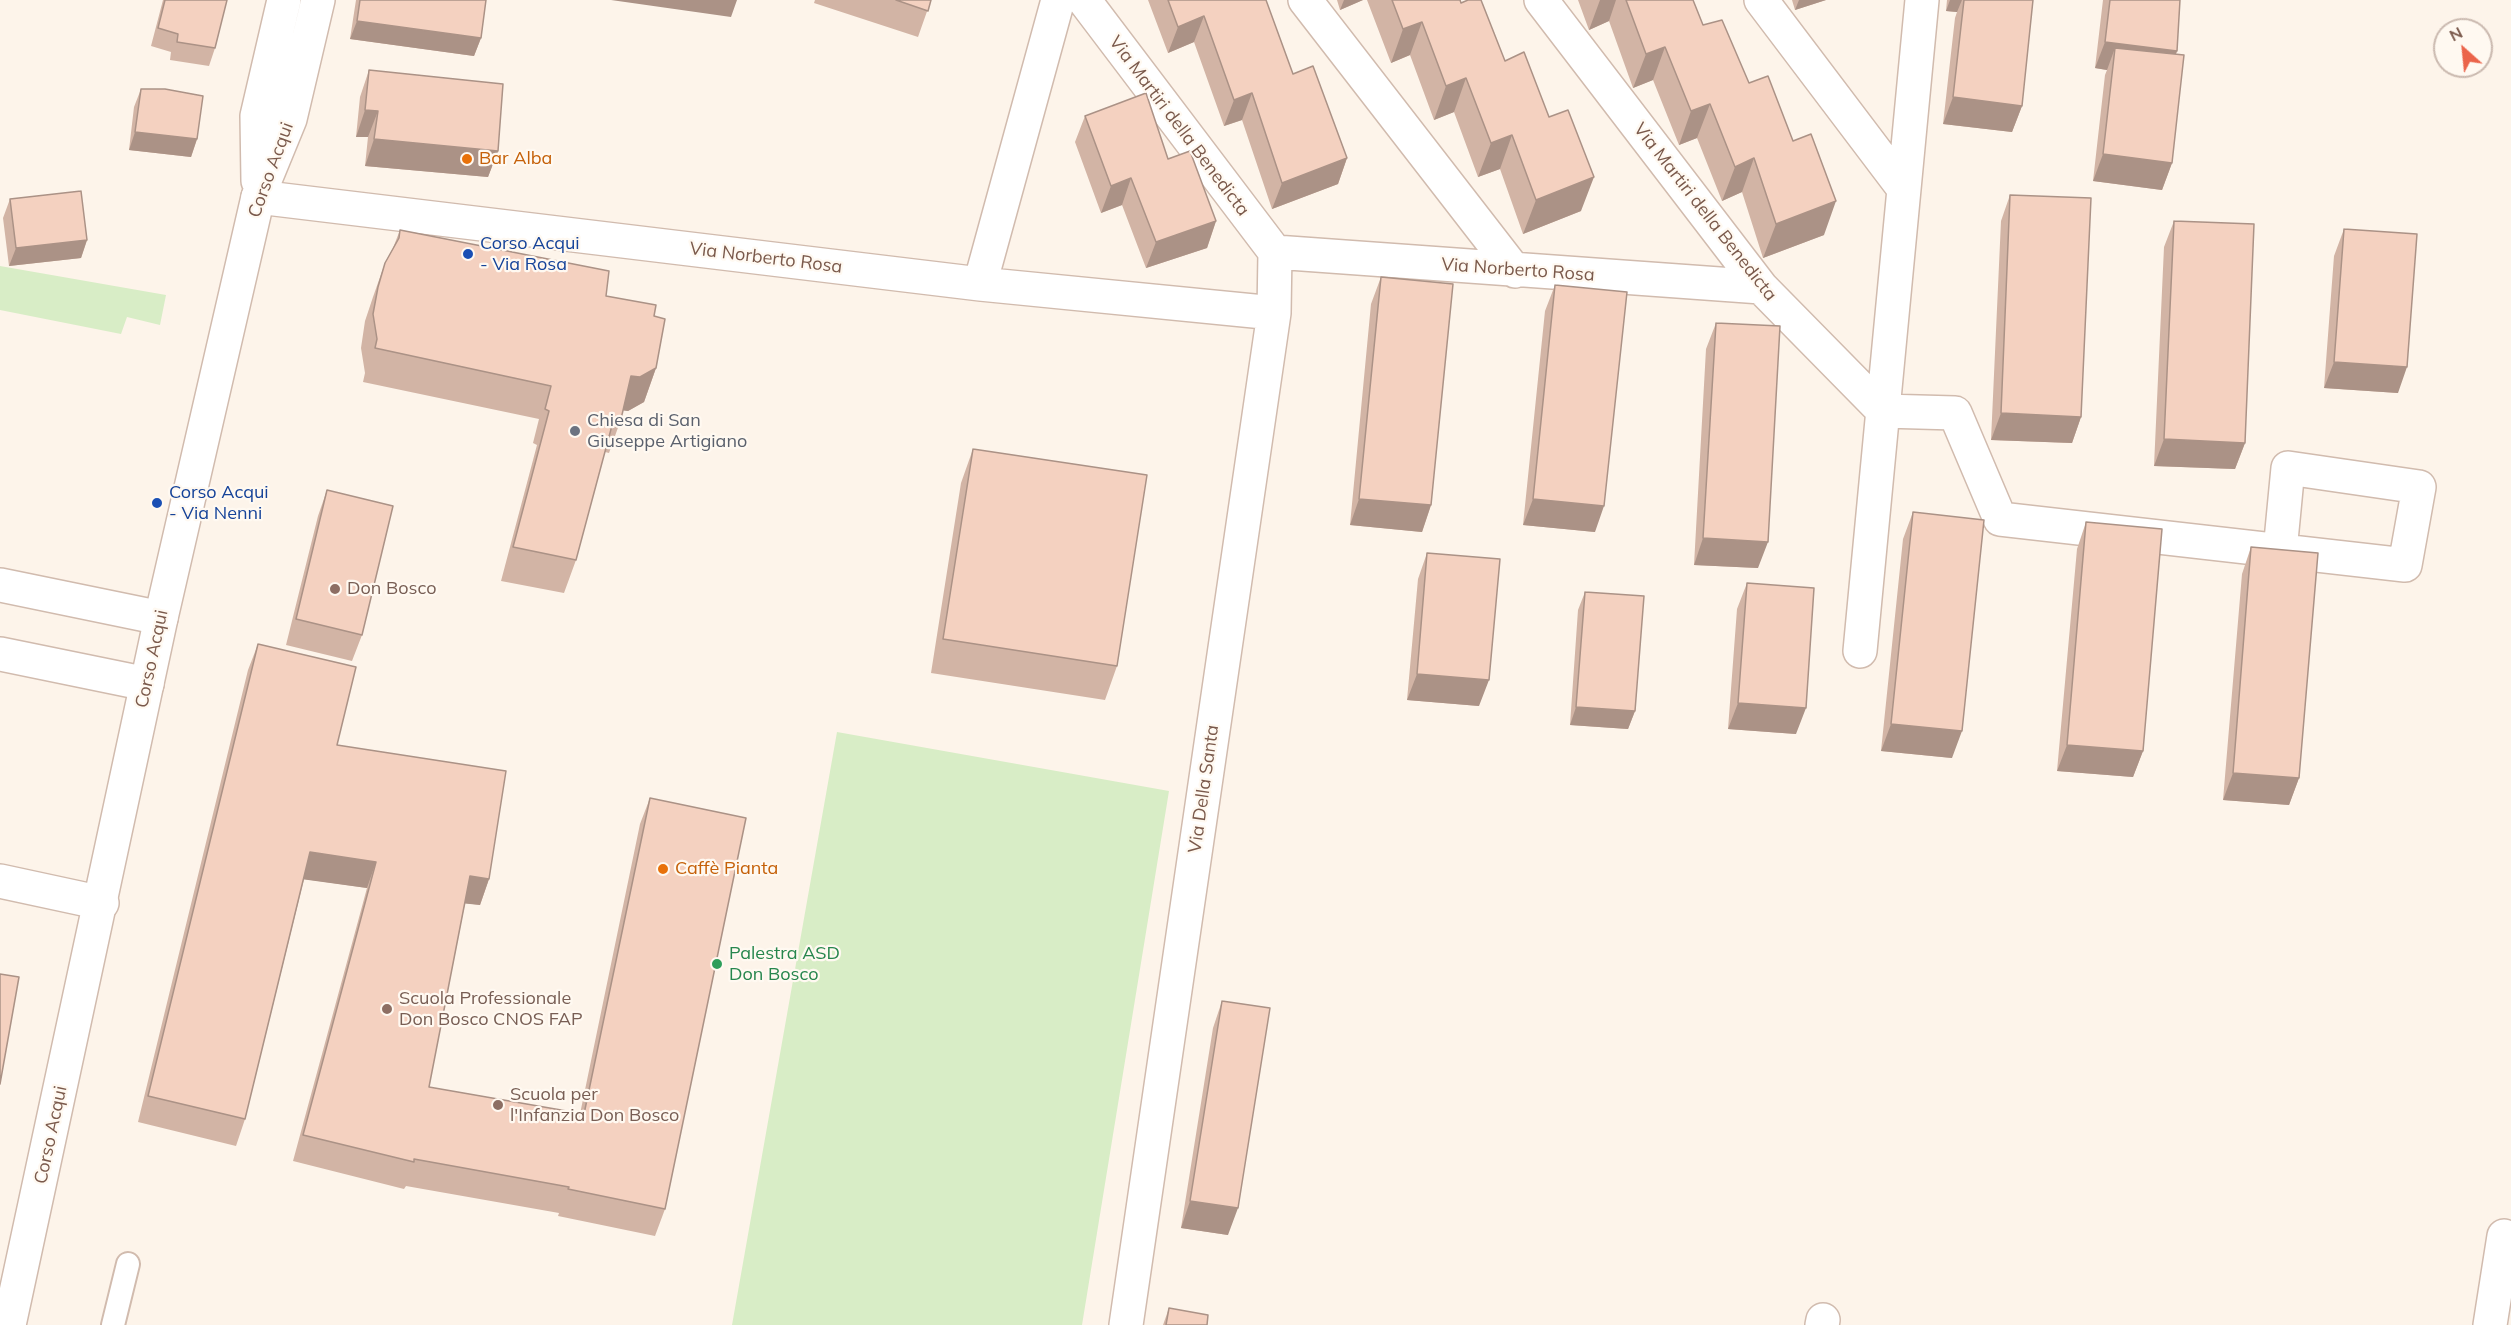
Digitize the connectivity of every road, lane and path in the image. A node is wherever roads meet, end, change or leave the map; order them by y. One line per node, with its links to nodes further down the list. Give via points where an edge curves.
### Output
1 (284, 0): 10 (street, via 258,116)
2 (318, 0): 10 (street, Corso Acqui, via 290,120)
3 (1058, 0): 13 (street)
4 (1084, 0): 11 (street, Via Martiri della Benedicta)
5 (1305, 0): 12 (street)
6 (1541, 0): 14 (street, Via Martiri della Benedicta)
7 (1761, 0): 9 (street)
8 (1922, 0): 9 (street)
9 (1904, 189): 16 (street)
10 (258, 197): 13 (street, Via Norberto Rosa); 19 (street, Corso Acqui)
11 (1275, 252): 12 (street, Via Norberto Rosa); 15 (street, Via Della Santa)
12 (1515, 271): 14 (street, Via Norberto Rosa)
13 (980, 284): 15 (street, Via Norberto Rosa)
14 (1761, 287): 16 (street, Via Martiri della Benedicta)
15 (1274, 313): 29 (street, Via Della Santa)
16 (1883, 411): 17 (street, via 1955,413 2000,519); 20 (street)
17 (2280, 551): 17 (street, via 2405,565 2420,487 2288,468)
18 (0, 585): 19 (street)
19 (161, 618): 22 (street, Corso Acqui)
20 (1860, 651)
21 (0, 654): 22 (street)
22 (147, 684): 24 (street, Corso Acqui)
23 (0, 881): 24 (street)
24 (102, 903): 27 (street, Corso Acqui)
25 (2504, 1236): 30 (street)
26 (128, 1264): 28 (lane)
27 (7, 1315)
28 (113, 1325)
29 (1126, 1325)
30 (2490, 1325)

